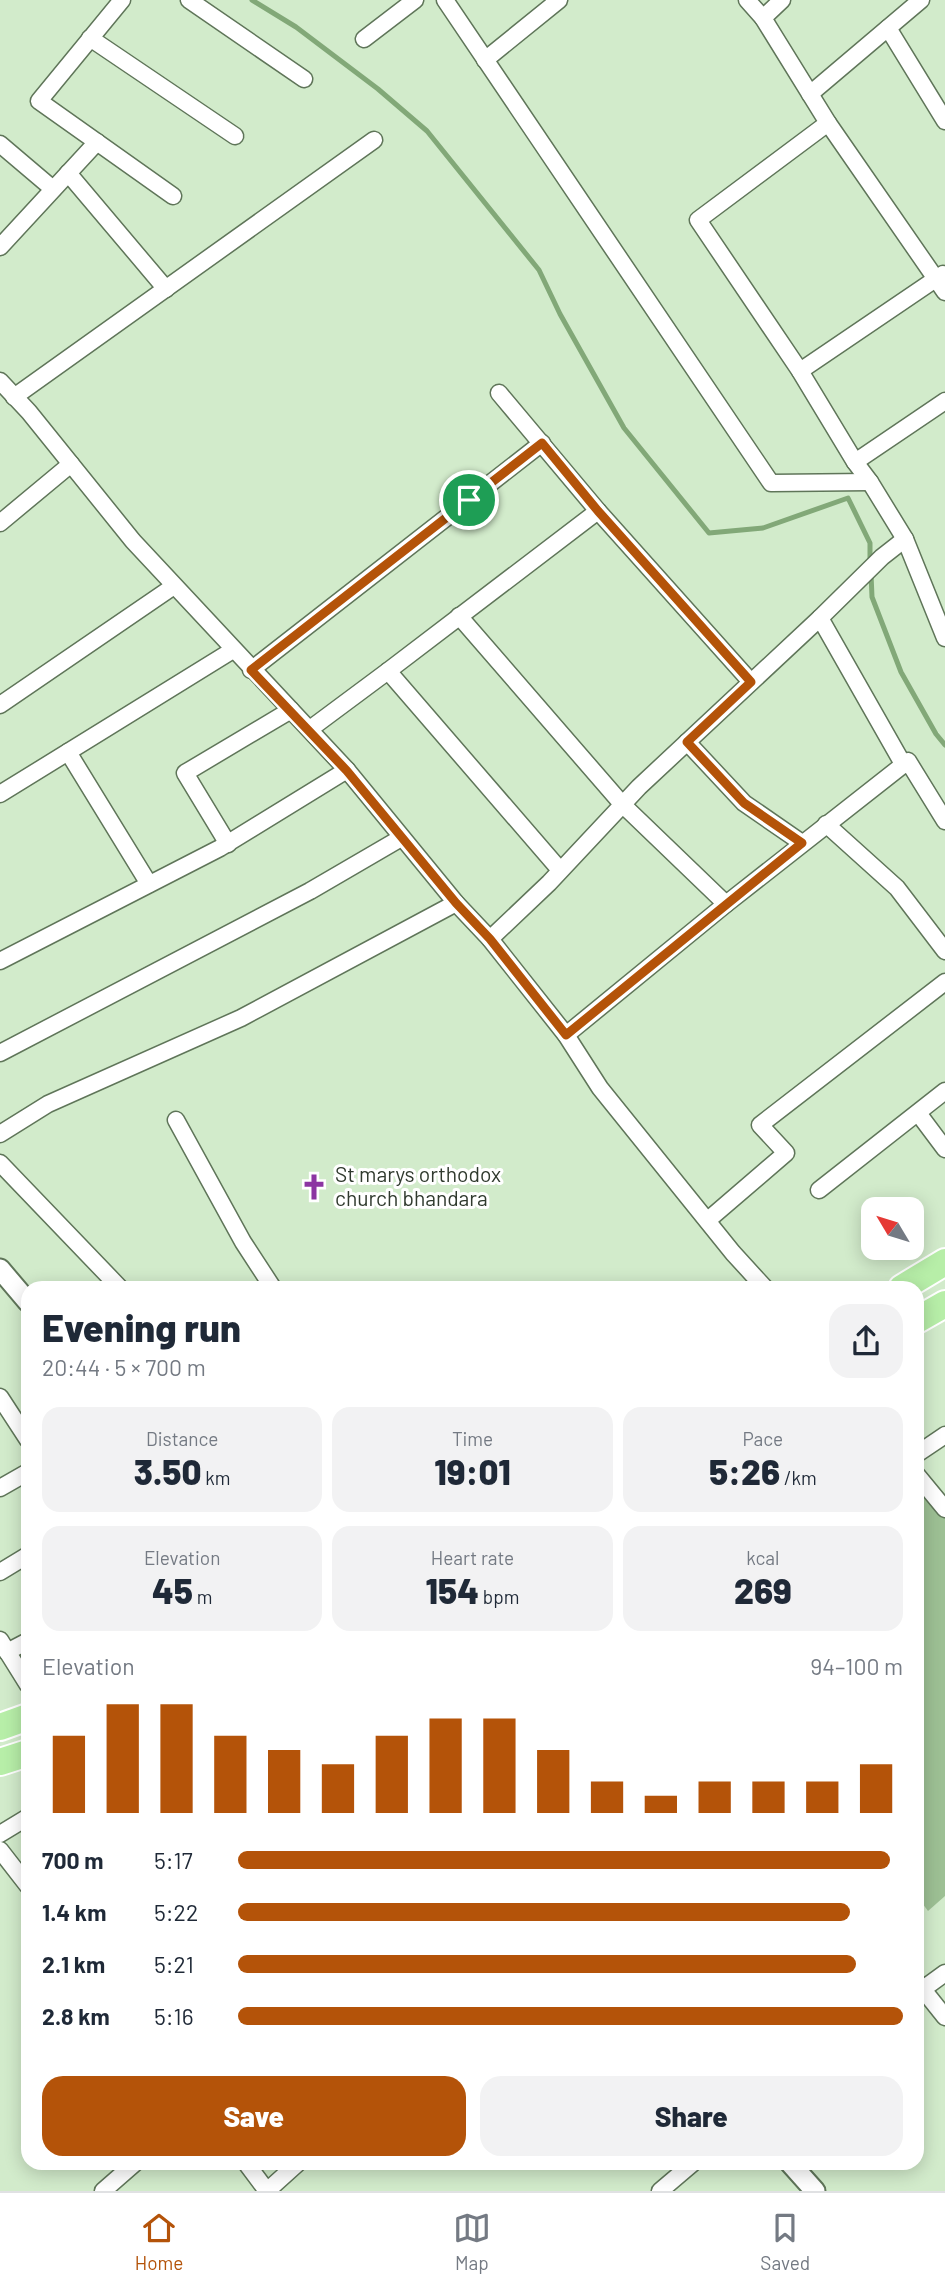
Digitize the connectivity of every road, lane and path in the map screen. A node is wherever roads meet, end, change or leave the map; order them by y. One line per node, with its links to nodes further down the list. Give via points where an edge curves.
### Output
1 (122, 0): 11 (street)
2 (189, 0): 14 (street)
3 (415, 0): 12 (street)
4 (445, 0): 13 (street)
5 (559, 0): 13 (street)
6 (747, 0): 9 (street)
7 (782, 0): 9 (street)
8 (921, 0): 10 (street)
9 (762, 18): 15 (street)
10 (888, 28): 15 (street); 16 (street)
11 (90, 38): 18 (street); 20 (street, via 39,101)
12 (364, 39)
13 (485, 60): 35 (street, via 771,483)
14 (303, 79)
15 (810, 94): 17 (street)
16 (945, 121)
17 (828, 123): 26 (street); 28 (street, via 698,220)
18 (235, 136)
19 (374, 140): 27 (street)
20 (97, 142): 22 (street); 24 (street)
21 (0, 144): 23 (street)
22 (68, 173): 23 (street); 27 (street)
23 (53, 189): 25 (street)
24 (173, 196)
25 (0, 247)
26 (942, 281): 28 (street)
27 (166, 289): 29 (street)
28 (800, 371): 33 (street)
29 (6, 393): 34 (street)
30 (499, 393): 32 (street)
31 (945, 401): 33 (street)
32 (542, 443): 36 (street); 46 (street)
33 (855, 462): 35 (street)
34 (71, 464): 37 (street); 39 (street)
35 (870, 482): 38 (street)
36 (598, 511): 42 (street); 48 (street)
37 (0, 523)
38 (905, 539): 41 (street); 43 (street)
39 (174, 586): 45 (street); 49 (street)
40 (945, 592): 41 (street)
41 (929, 600): 44 (street)
42 (459, 616): 47 (street); 57 (street)
43 (820, 618): 48 (street); 54 (street)
44 (945, 638)
45 (233, 650): 46 (street); 53 (street)
46 (251, 670): 50 (street)
47 (388, 671): 51 (street); 63 (street)
48 (751, 682): 52 (street)
49 (0, 705)
50 (291, 710): 51 (street); 62 (street, via 186,773)
51 (310, 729): 55 (street)
52 (687, 742): 57 (street); 61 (street, via 744,803)
53 (68, 752): 56 (street); 64 (street)
54 (903, 764): 58 (street, via 908,761); 59 (street)
55 (347, 771): 60 (street); 62 (street)
56 (0, 794)
57 (622, 804): 63 (street); 66 (street)
58 (945, 821)
59 (826, 824): 61 (street); 68 (street, via 897,888)
60 (401, 838): 65 (street); 72 (street, via 299,897)
61 (802, 843): 66 (street)
62 (228, 844): 64 (street)
63 (561, 870): 67 (street)
64 (149, 884): 69 (street)
65 (456, 903): 67 (street); 76 (street, via 241,1017 48,1104)
66 (726, 904): 71 (street)
67 (490, 939): 71 (street)
68 (945, 951)
69 (0, 961)
70 (945, 982): 80 (street, via 760,1125 786,1153)
71 (566, 1035): 80 (street, via 600,1088)
72 (0, 1053)
73 (945, 1091): 74 (street)
74 (918, 1113): 77 (street); 79 (street)
75 (176, 1120): 84 (street)
76 (0, 1134)
77 (945, 1149)
78 (0, 1163): 83 (street)
79 (818, 1190)
80 (708, 1220): 85 (street)
81 (945, 1262): 86 (highway)
82 (0, 1269): 87 (street)
83 (113, 1281)
84 (268, 1281)
85 (759, 1281)
86 (914, 1281)
87 (21, 1294)
88 (945, 1304): 89 (highway)
89 (924, 1316)
90 (0, 1397): 91 (street)
91 (21, 1429)
92 (945, 1435): 93 (street)
93 (924, 1449)
94 (21, 1476): 96 (street)
95 (924, 1484): 97 (street)
96 (0, 1488)
97 (945, 1509)
98 (21, 1559): 99 (street)
99 (0, 1572)
100 (4, 1646): 101 (street)
101 (21, 1674)
102 (21, 1720): 103 (highway)
103 (0, 1727)
104 (21, 1755): 105 (highway)
105 (0, 1762)
106 (21, 1821): 107 (street)
107 (0, 1834)
108 (0, 1850): 109 (street)
109 (21, 1876)
110 (945, 1973): 111 (street)
111 (924, 1983)
112 (924, 1990): 113 (street)
113 (945, 2017)
114 (127, 2170): 120 (street)
115 (251, 2170): 121 (street)
116 (290, 2170): 121 (street)
117 (685, 2170): 122 (street)
118 (795, 2170): 119 (street)
119 (809, 2189)
120 (103, 2191)
121 (267, 2191)
122 (660, 2191)

